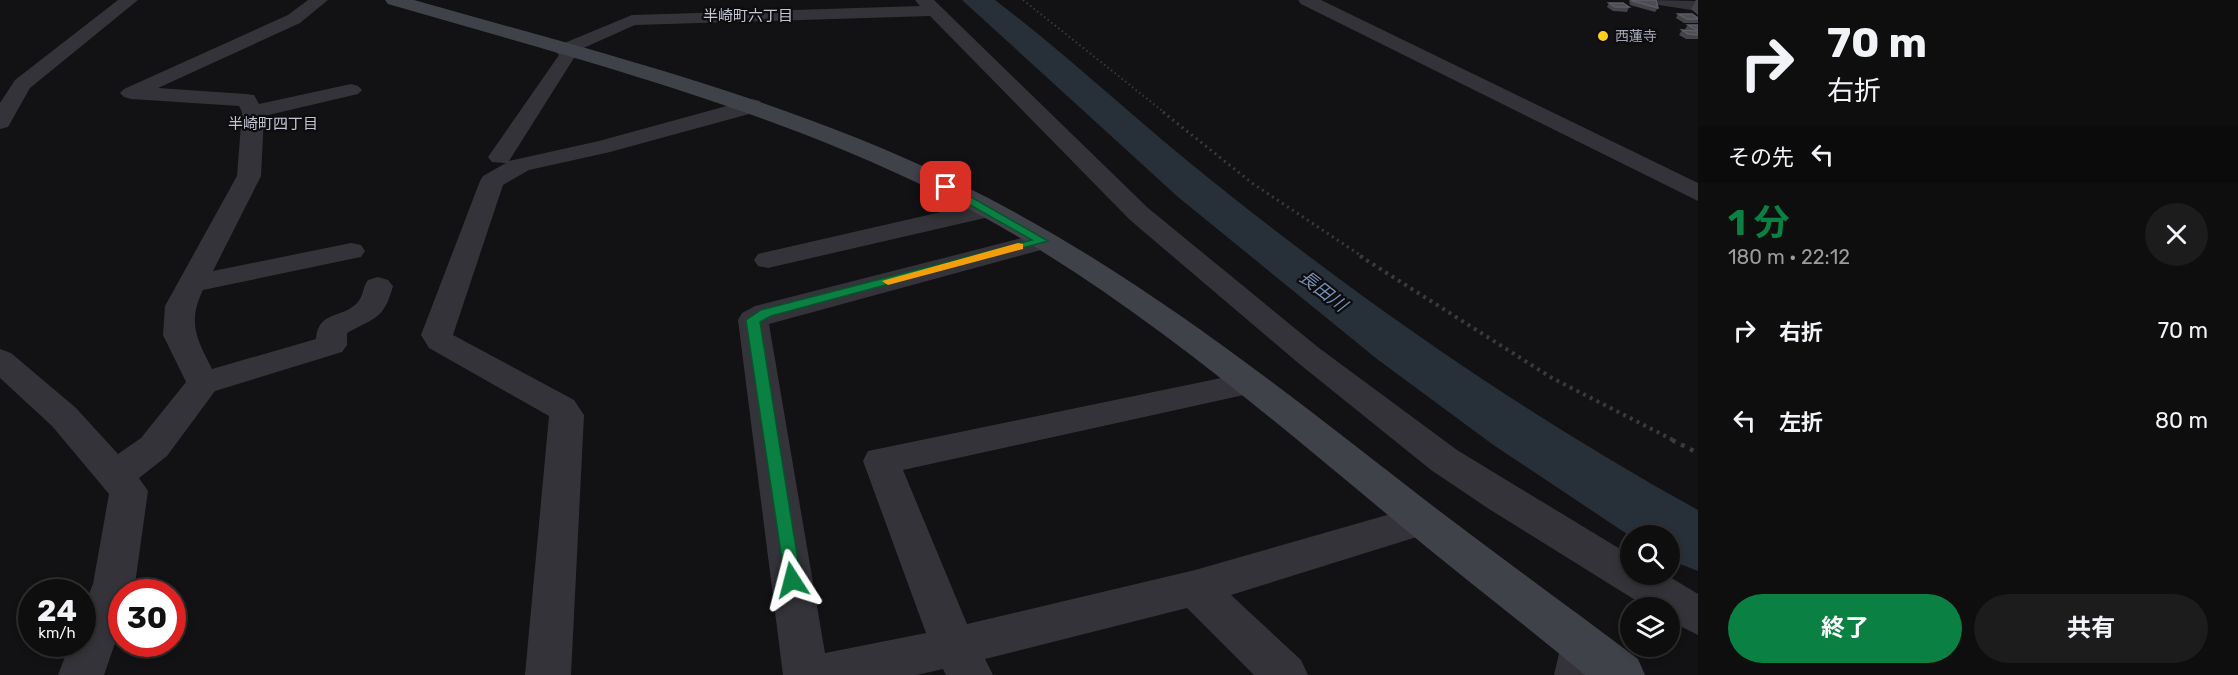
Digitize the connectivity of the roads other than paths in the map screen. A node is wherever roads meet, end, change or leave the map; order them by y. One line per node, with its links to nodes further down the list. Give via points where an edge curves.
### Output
1 (129, 0): 12 (street, via 22,84)
2 (319, 0): 11 (street, via 294,19 130,93 246,100)
3 (394, 0): 8 (street)
4 (1307, 0): 14 (street)
5 (1663, 0): 7 (street)
6 (930, 6): 8 (street, via 632,20); 27 (street, via 1139,214 1308,355 1444,460)
7 (1698, 6)
8 (567, 51): 10 (street); 13 (street)
9 (351, 90): 11 (street)
10 (752, 106): 15 (street, via 856,145); 31 (street, via 511,168 492,181 476,225 437,335 440,341 562,408 567,415)
11 (253, 112): 19 (street, via 249,177)
12 (0, 122)
13 (500, 157)
14 (1698, 193)
15 (989, 209): 16 (street); 18 (street)
16 (1042, 241): 23 (street); 32 (street, via 766,313 753,320)
17 (351, 251): 19 (street)
18 (768, 260)
19 (191, 284): 22 (street, via 180,306 179,335)
20 (378, 285): 22 (street, via 372,307 332,329 331,345)
21 (0, 360): 24 (street, via 64,417)
22 (203, 383): 24 (street, via 154,447)
23 (1250, 383): 25 (street); 29 (street, via 881,461)
24 (117, 475): 30 (street, via 129,491 114,584)
25 (1422, 520): 26 (street); 28 (street)
26 (1195, 588): 29 (street); 34 (street)
27 (1698, 616)
28 (1580, 660): 35 (street)
29 (962, 661): 33 (street)
30 (81, 675)
31 (548, 675)
32 (806, 675)
33 (822, 675)
34 (1285, 675)
35 (1621, 675)

